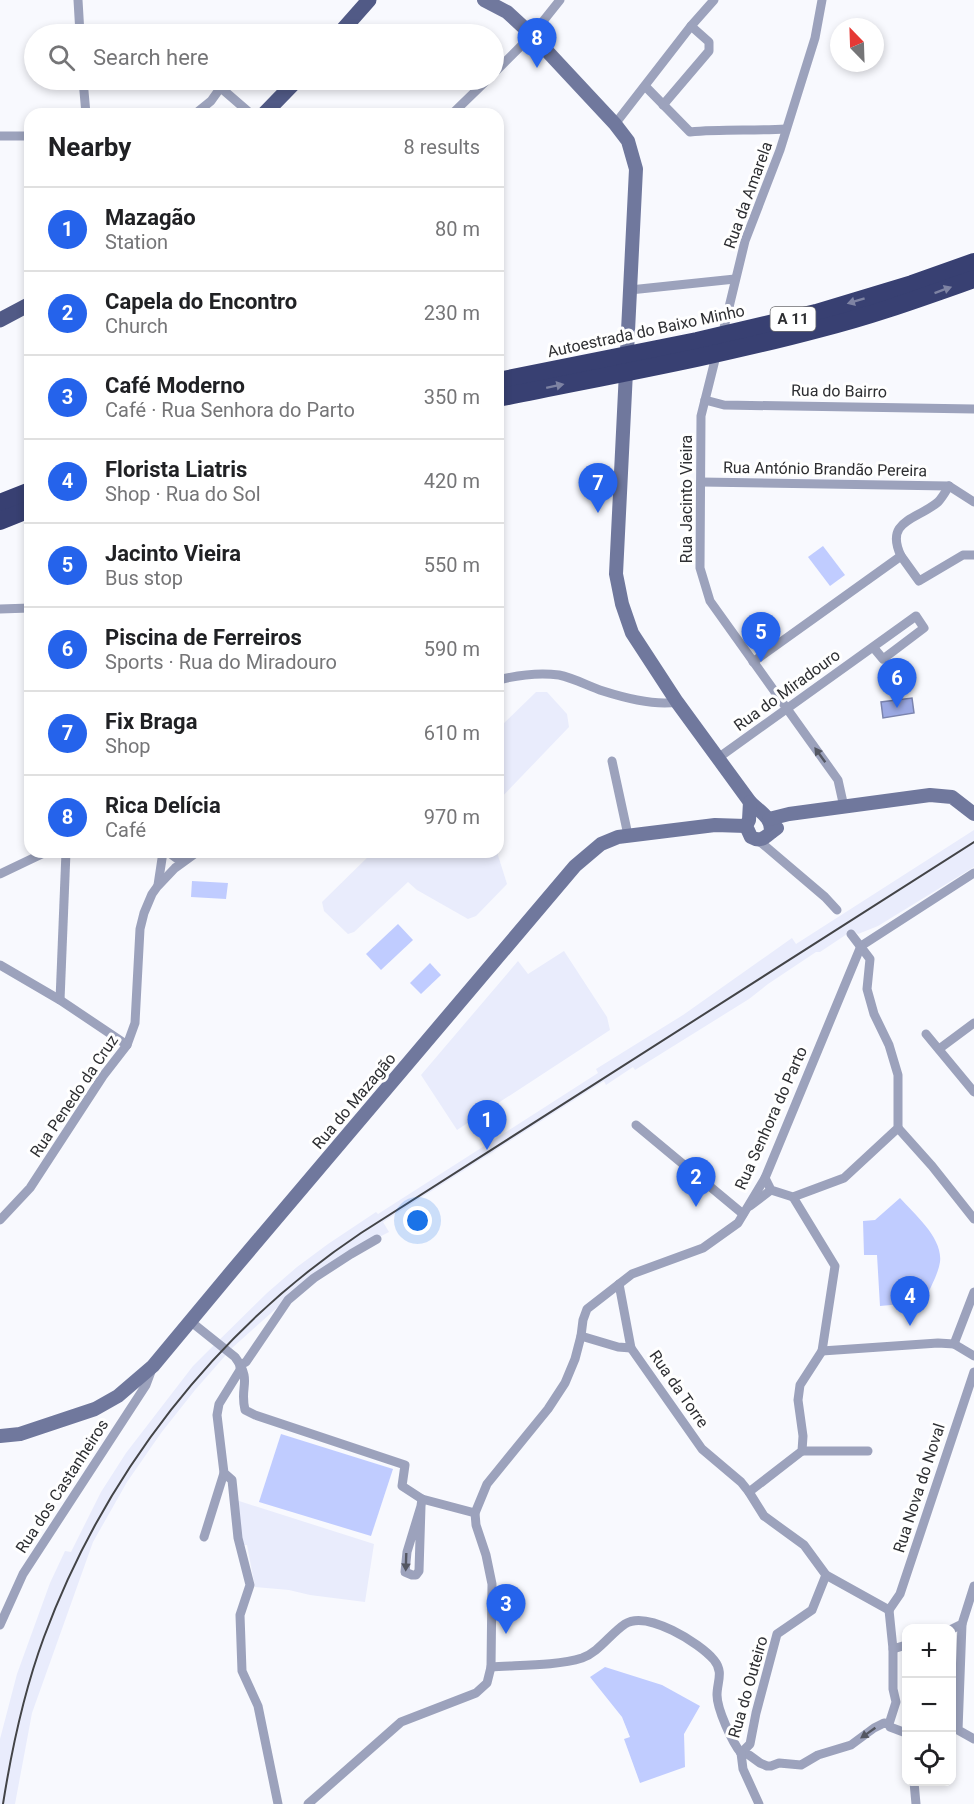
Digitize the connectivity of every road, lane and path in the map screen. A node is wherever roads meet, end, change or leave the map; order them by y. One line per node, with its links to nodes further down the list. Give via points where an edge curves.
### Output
1 (78, 0): 7 (street)
2 (369, 0): 8 (main road)
3 (483, 0): 10 (street, via 507,12)
4 (560, 0): 10 (street)
5 (712, 0): 9 (street)
6 (822, 0): 25 (street, Rua da Amarela, via 815,38)
7 (79, 24)
8 (348, 24)
9 (691, 26): 12 (street); 18 (street, via 709,42 709,51)
10 (532, 35): 11 (street); 24 (street)
11 (504, 63)
12 (645, 86): 18 (street); 24 (street)
13 (84, 90): 19 (street)
14 (219, 90): 20 (street)
15 (229, 90): 21 (street)
16 (287, 90): 22 (main road)
17 (477, 90): 23 (street)
18 (663, 105): 25 (street, via 690,132)
19 (85, 108)
20 (202, 108)
21 (246, 108)
22 (270, 108)
23 (458, 108)
24 (615, 124): 31 (street, via 628,141 636,169)
25 (786, 129): 29 (street, Rua da Amarela)
26 (0, 136): 27 (street)
27 (24, 136)
28 (974, 262): 34 (highway, Autoestrada do Baixo Minho / A 11, one-way to 34, via 816,313)
29 (735, 279): 31 (street); 36 (street, Rua da Amarela)
30 (974, 279): 35 (highway, A 11, one-way to 30, via 819,329)
31 (630, 290): 52 (street, via 616,574 632,633)
32 (24, 307): 33 (main road)
33 (0, 320)
34 (504, 380)
35 (504, 397)
36 (705, 400): 37 (street, Rua do Bairro, via 724,405); 38 (street, Rua Jacinto Vieira, via 701,416)
37 (974, 409)
38 (701, 482): 39 (street, Rua António Brandão Pereira); 50 (street, Rua Jacinto Vieira, via 700,568 710,601)
39 (949, 486): 41 (street); 46 (street, via 938,501 900,526 896,535)
40 (24, 493): 42 (highway)
41 (974, 502)
42 (0, 503)
43 (24, 510): 44 (highway)
44 (0, 520)
45 (974, 555): 46 (street, via 963,555 919,581)
46 (901, 556): 50 (street)
47 (24, 608): 48 (street)
48 (0, 609)
49 (873, 647): 49 (street, Rua do Miradouro, via 916,616 924,628 883,659); 53 (street, Rua do Miradouro)
50 (753, 662): 53 (street, Rua Jacinto Vieira)
51 (504, 679): 52 (street, via 557,675 627,698)
52 (677, 702): 54 (street)
53 (786, 708): 54 (street, Rua do Miradouro); 57 (street, Rua Jacinto Vieira, one-way to 53, via 838,780)
54 (718, 758): 56 (street)
55 (612, 761): 61 (street)
56 (750, 802): 59 (street); 60 (street)
57 (844, 807): 58 (street, via 930,795 952,797); 59 (street, via 797,813)
58 (974, 814)
59 (768, 822): 60 (street, via 755,815); 62 (street, via 766,837)
60 (748, 823): 61 (street, Rua do Mazagão); 62 (street, via 748,834)
61 (628, 835): 92 (street, Rua do Mazagão, via 601,844 575,866)
62 (758, 840): 71 (street)
63 (33, 858): 69 (street)
64 (66, 858): 75 (street)
65 (162, 858): 70 (street)
66 (177, 858): 67 (street)
67 (187, 858): 70 (street, Rua Penedo da Cruz)
68 (974, 873): 73 (street)
69 (0, 874)
70 (157, 887): 78 (street, Rua Penedo da Cruz, via 140,929 135,1023)
71 (837, 910)
72 (852, 934): 73 (street)
73 (861, 946): 82 (street, via 870,959 867,989 874,1014 898,1075); 83 (street, Rua Senhora do Parto)
74 (0, 965): 75 (street)
75 (60, 1000): 78 (street)
76 (974, 1023): 79 (street)
77 (926, 1034): 79 (street)
78 (127, 1045): 88 (street, Rua Penedo da Cruz, via 30,1188)
79 (939, 1049): 80 (street)
80 (974, 1092)
81 (636, 1125): 86 (street)
82 (898, 1128): 85 (street, via 844,1178); 87 (street)
83 (765, 1178): 84 (street); 86 (street, Rua Senhora do Parto)
84 (771, 1190): 85 (street); 86 (street)
85 (793, 1197): 96 (street, via 835,1266)
86 (745, 1212): 90 (street, Rua Senhora do Parto, via 738,1223 703,1248 632,1274)
87 (974, 1219)
88 (0, 1220)
89 (377, 1239): 98 (street, via 314,1278 288,1300 246,1362)
90 (619, 1284): 93 (street, Rua Senhora do Parto, via 587,1310); 95 (street, Rua da Torre)
91 (974, 1292): 94 (street)
92 (190, 1321): 98 (street); 99 (street, Rua do Mazagão)
93 (581, 1336): 95 (street); 107 (street, Rua Senhora do Parto, via 566,1383 487,1484)
94 (954, 1344): 96 (street); 97 (street)
95 (631, 1348): 105 (street, Rua da Torre, via 702,1449)
96 (822, 1352): 102 (street, via 800,1385)
97 (974, 1356)
98 (238, 1361): 104 (street, via 240,1370 219,1404 217,1415); 106 (street, via 245,1373 245,1410 405,1465 402,1486)
99 (153, 1366): 101 (street, Rua do Mazagão, via 126,1390 95,1409 20,1434); 114 (street, Rua dos Castanheiros, via 146,1385 23,1574)
100 (974, 1372): 111 (street, Rua Nova do Noval, via 900,1594)
101 (0, 1436)
102 (802, 1451): 103 (street); 105 (street)
103 (868, 1451)
104 (224, 1473): 108 (street); 126 (street, via 232,1480 238,1538 250,1585 240,1615 242,1671 258,1706)
105 (749, 1492): 109 (street, Rua da Torre, via 764,1516 804,1545)
106 (421, 1502): 106 (street, one-way to 106, via 406,1552 405,1572 412,1575 419,1571); 107 (street)
107 (475, 1513): 118 (street, via 492,1584)
108 (204, 1537)
109 (826, 1575): 111 (street); 124 (street, Rua do Outeiro, via 812,1610 777,1634 750,1744)
110 (974, 1587): 112 (street)
111 (889, 1610): 117 (street)
112 (970, 1612): 113 (street)
113 (962, 1624): 115 (street); 121 (street)
114 (0, 1625)
115 (956, 1627)
116 (902, 1646): 117 (street)
117 (893, 1649): 119 (street, via 896,1702)
118 (491, 1667): 124 (street, via 579,1659 592,1654 627,1622 673,1630 691,1640 720,1668 717,1695); 127 (street, via 487,1683 476,1693 401,1722)
119 (889, 1724): 120 (street); 124 (street, one-way to 124, via 884,1723 851,1745 801,1765 767,1766)
120 (903, 1732)
121 (955, 1732)
122 (956, 1733): 123 (street)
123 (974, 1739)
124 (741, 1754): 128 (street, via 743,1769)
125 (914, 1786): 129 (street)
126 (278, 1804)
127 (308, 1804)
128 (759, 1804)
129 (916, 1804)

